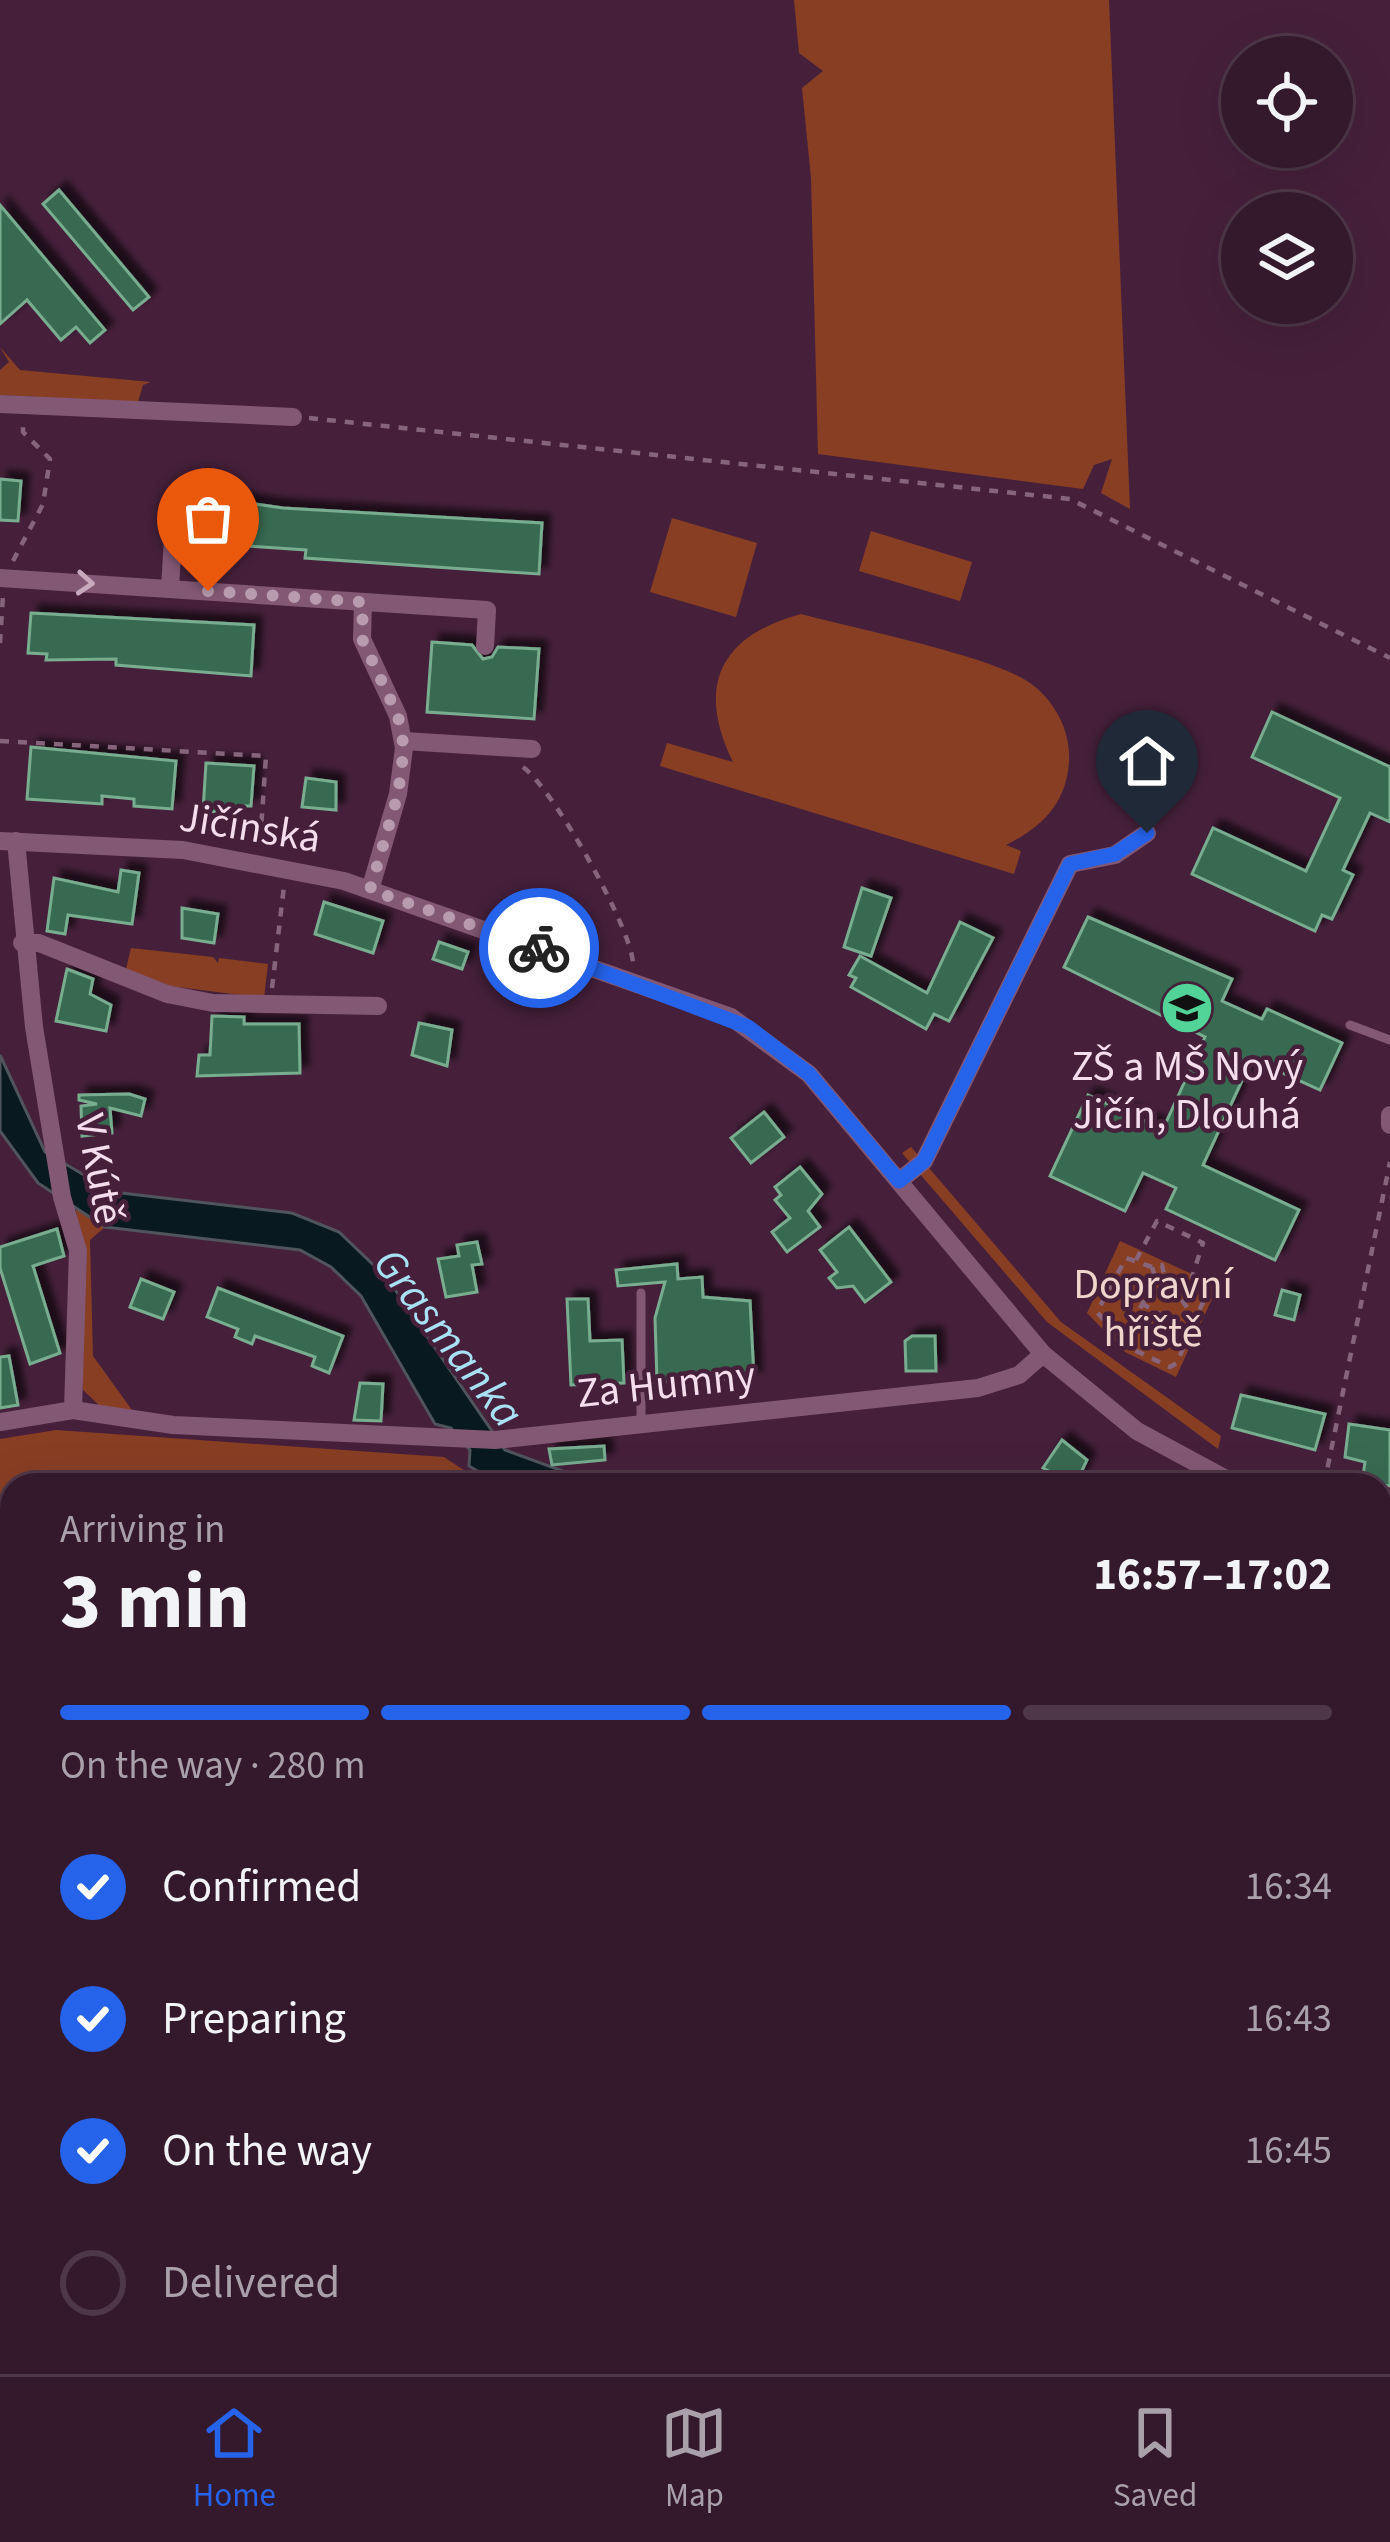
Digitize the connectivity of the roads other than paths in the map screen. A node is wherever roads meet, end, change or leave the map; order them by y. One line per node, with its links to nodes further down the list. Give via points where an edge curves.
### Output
1 (0, 404): 2 (street)
2 (293, 416)
3 (173, 536): 5 (street)
4 (2, 578): 5 (street, one-way to 5)
5 (170, 589): 6 (street)
6 (363, 602): 7 (street, via 488,610); 8 (street, via 362,639)
7 (485, 646)
8 (404, 741): 9 (street); 12 (street)
9 (532, 749)
10 (1147, 833): 19 (street, via 1115,854 1070,864 924,1161)
11 (8, 841): 12 (street, Jičínská, via 183,850); 13 (street, V Kútě)
12 (370, 890): 19 (street, Jičínská, via 731,1017 809,1074)
13 (22, 943): 14 (street, via 166,994 270,1006); 22 (street, V Kútě, via 62,1197 78,1251)
14 (377, 1006)
15 (1349, 1025): 16 (lane)
16 (1390, 1040)
17 (1390, 1115): 18 (street)
18 (1390, 1125)
19 (899, 1181): 21 (street, Jičínská)
20 (641, 1292): 24 (lane)
21 (1043, 1354): 24 (street, Za Humny, via 1018,1375 978,1388); 25 (street, Jičínská, via 1137,1431)
22 (73, 1410): 23 (street, Za Humny); 24 (street, Za Humny, via 173,1425 495,1440)
23 (0, 1421)
24 (641, 1424)
25 (1231, 1473)

